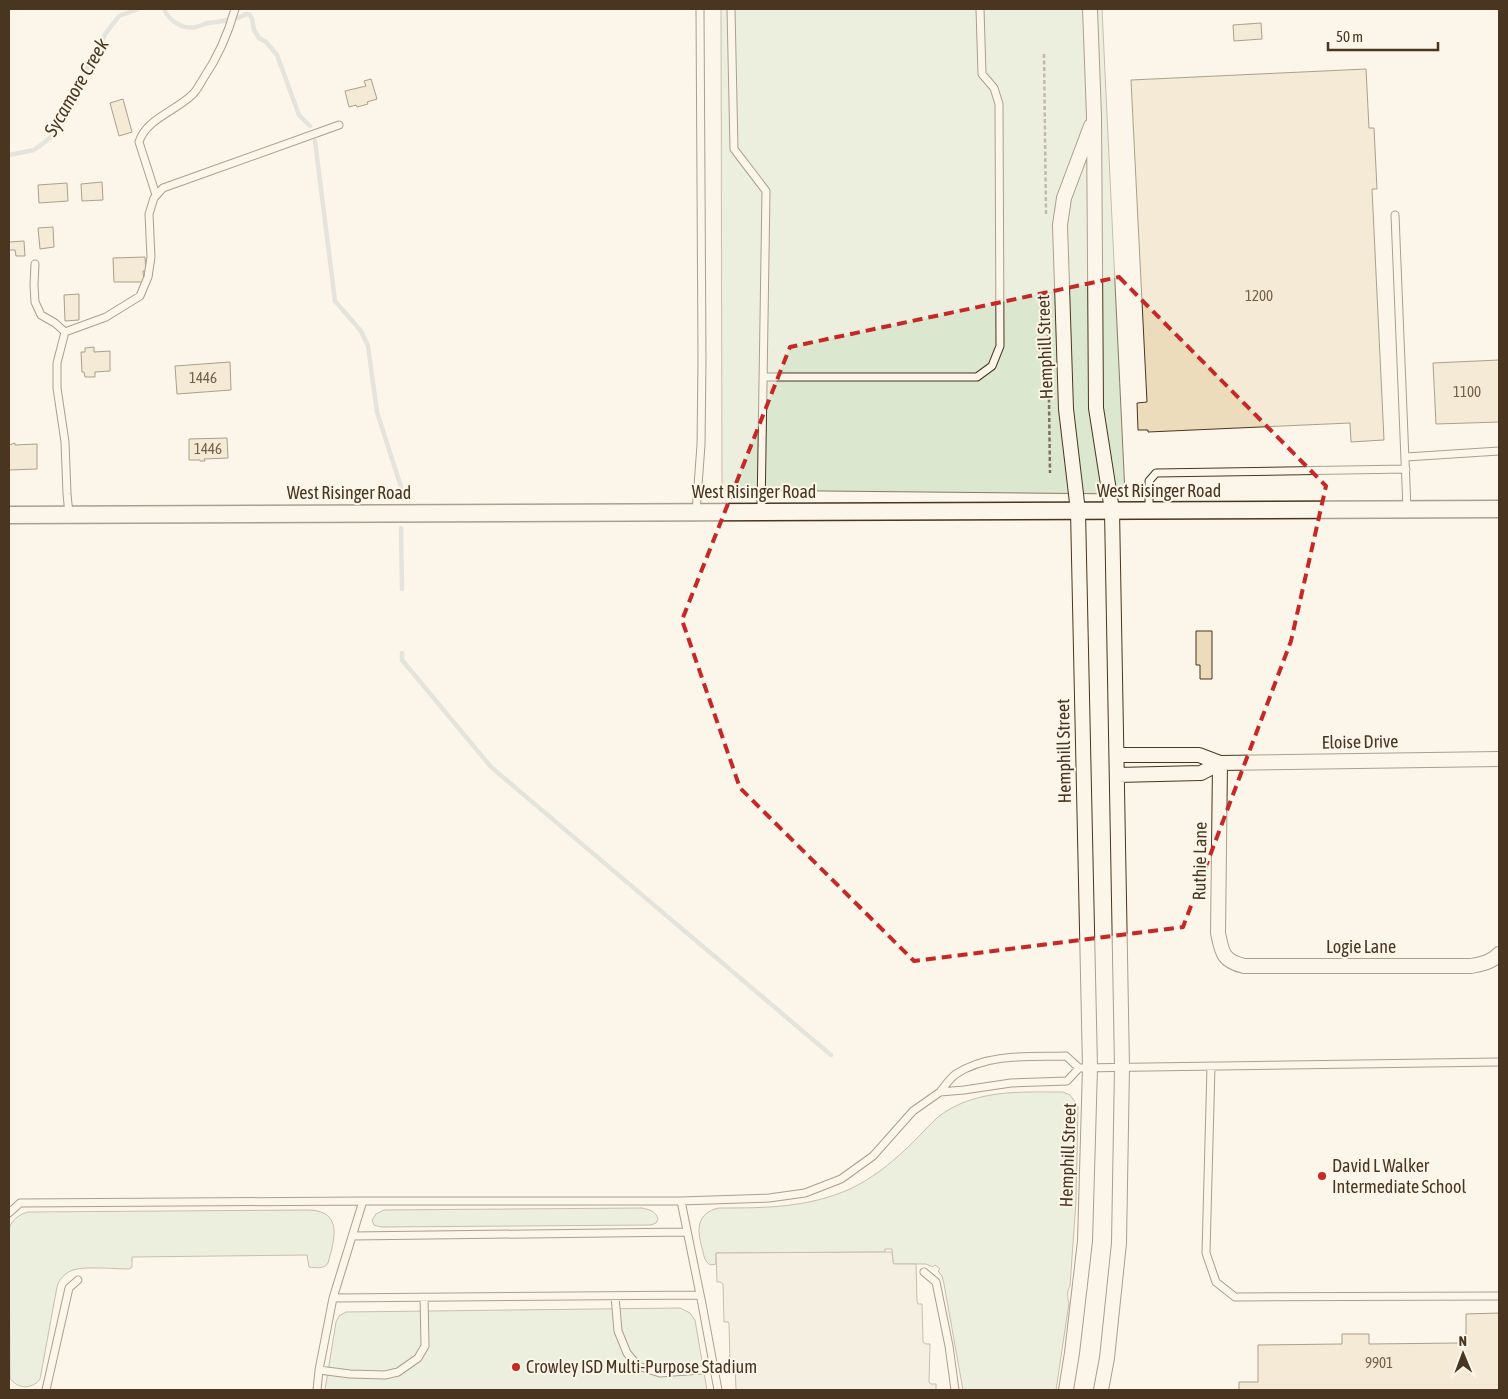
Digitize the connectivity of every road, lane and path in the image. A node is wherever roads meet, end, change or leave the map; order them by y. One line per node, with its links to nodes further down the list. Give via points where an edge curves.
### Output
1 (234, 9): 8 (lane, via 229,30 194,94 150,124 142,134 139,142)
2 (700, 9): 21 (lane, via 702,389)
3 (731, 9): 12 (lane, via 734,149 766,191)
4 (980, 9): 12 (lane, via 982,74 994,88 999,104 1000,346 992,366 978,377)
5 (1090, 9): 6 (street, Hemphill Street)
6 (1094, 116): 17 (street, Hemphill Street, via 1096,408); 19 (street, Hemphill Street, via 1064,198 1060,225 1066,409)
7 (339, 125): 8 (lane, via 163,188)
8 (156, 195): 11 (lane, via 149,214 151,256 148,277 140,296 106,317)
9 (1395, 215): 14 (lane)
10 (35, 264): 11 (lane, via 35,302 41,315)
11 (65, 332): 23 (lane, via 58,363 57,388 65,442)
12 (763, 377): 22 (lane)
13 (1499, 451): 14 (lane)
14 (1406, 456): 15 (lane)
15 (1406, 469): 18 (lane); 20 (lane, via 1156,473 1149,481)
16 (1499, 509): 18 (street, West Risinger Road)
17 (1112, 510): 19 (street, West Risinger Road); 20 (street, West Risinger Road); 25 (street, Hemphill Street)
18 (1407, 510): 20 (street, West Risinger Road)
19 (1078, 511): 22 (street, West Risinger Road); 34 (street, Hemphill Street)
20 (1149, 511)
21 (696, 512): 22 (street, West Risinger Road); 23 (street, West Risinger Road)
22 (762, 512)
23 (69, 514): 24 (street, West Risinger Road)
24 (9, 515)
25 (1117, 755): 27 (street, Eloise Drive, via 1198,755); 28 (street, Hemphill Street)
26 (1499, 759): 27 (street, Eloise Drive)
27 (1220, 763): 28 (street, Eloise Drive, via 1201,773); 30 (street, Ruthie Lane, via 1218,933)
28 (1117, 775): 33 (street, Hemphill Street)
29 (1498, 956): 30 (street, Logie Lane, via 1471,966 1244,966)
30 (1226, 958)
31 (1499, 1062): 32 (lane)
32 (1211, 1066): 33 (lane); 45 (lane, via 1206,1253 1216,1282 1222,1287 1235,1297)
33 (1122, 1067): 34 (lane); 55 (street, Hemphill Street, via 1119,1243)
34 (1084, 1068): 35 (lane, via 1067,1081 1011,1083); 35 (lane, via 1066,1056 981,1061 954,1075); 54 (street, Hemphill Street, via 1085,1241)
35 (940, 1092): 37 (lane, via 914,1110 873,1156 841,1179 805,1192 769,1198)
36 (363, 1201): 37 (lane); 38 (lane, via 20,1203); 40 (lane)
37 (681, 1201): 39 (lane)
38 (9, 1213)
39 (687, 1232): 40 (lane); 43 (lane)
40 (352, 1236): 47 (lane)
41 (924, 1272): 53 (lane, via 936,1282)
42 (78, 1280): 50 (lane, via 69,1288)
43 (700, 1295): 44 (lane); 48 (lane)
44 (616, 1296): 46 (lane); 48 (lane, via 618,1332 627,1353 638,1366 660,1373)
45 (1499, 1296)
46 (424, 1297): 47 (lane); 49 (lane, via 425,1346 418,1358 398,1372 385,1375)
47 (333, 1298): 49 (lane)
48 (714, 1369): 52 (lane)
49 (319, 1370): 51 (lane)
50 (46, 1390)
51 (317, 1390)
52 (718, 1390)
53 (955, 1390)
54 (1066, 1390)
55 (1101, 1390)

